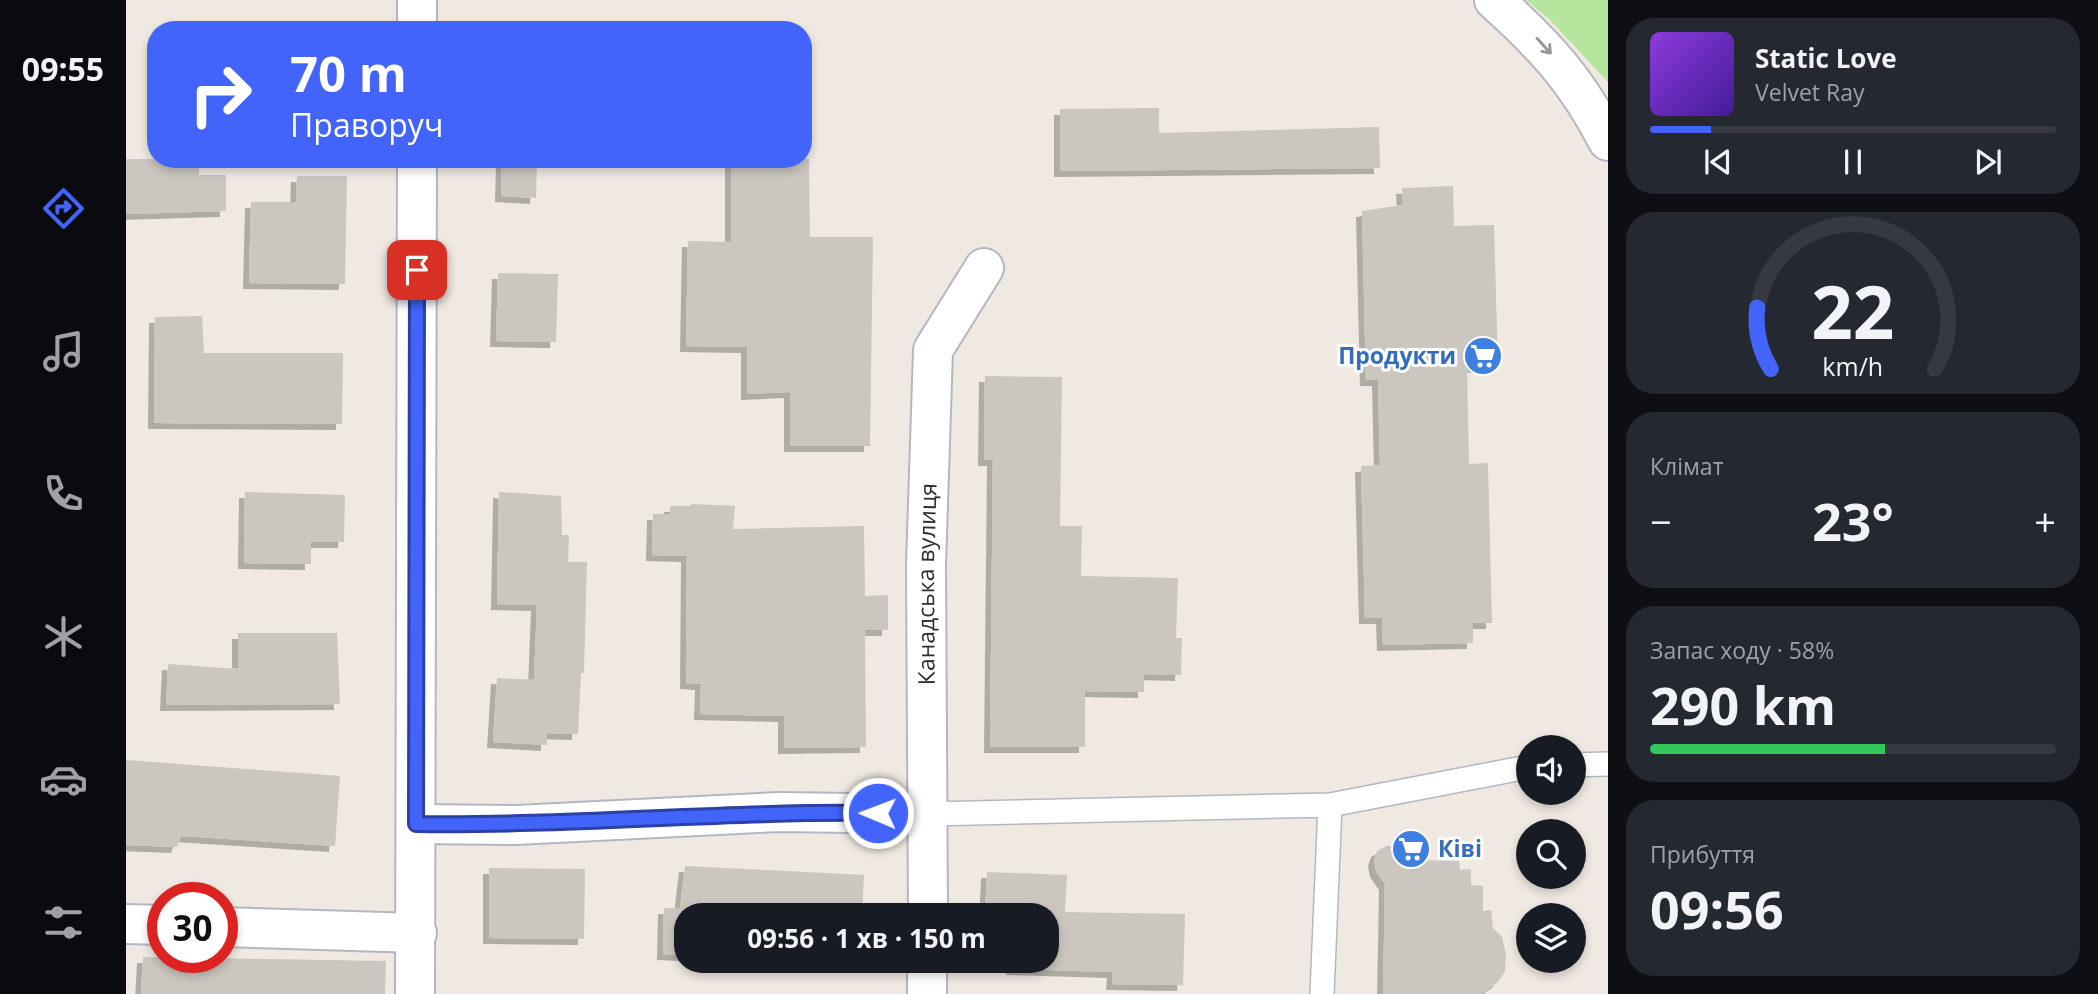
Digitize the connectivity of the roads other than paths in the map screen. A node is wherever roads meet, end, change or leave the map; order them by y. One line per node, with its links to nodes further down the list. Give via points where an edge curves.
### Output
1 (417, 0): 3 (street)
2 (1494, 0): 4 (street, one-way to 4, via 1551,53 1584,96)
3 (417, 21)
4 (1608, 141)
5 (417, 168): 12 (street)
6 (984, 268): 11 (street, Канадська вулиця, via 933,350 926,565)
7 (1608, 764): 8 (lane)
8 (1586, 765)
9 (1516, 769): 10 (lane)
10 (1330, 805): 11 (lane); 21 (lane)
11 (928, 814): 12 (street, via 779,812 516,825); 13 (street, Канадська вулиця)
12 (416, 824): 17 (street)
13 (928, 903)
14 (126, 924): 15 (street)
15 (147, 925)
16 (238, 927): 17 (street)
17 (417, 933): 19 (street)
18 (927, 973): 20 (street)
19 (415, 994)
20 (927, 994)
21 (1322, 994)

